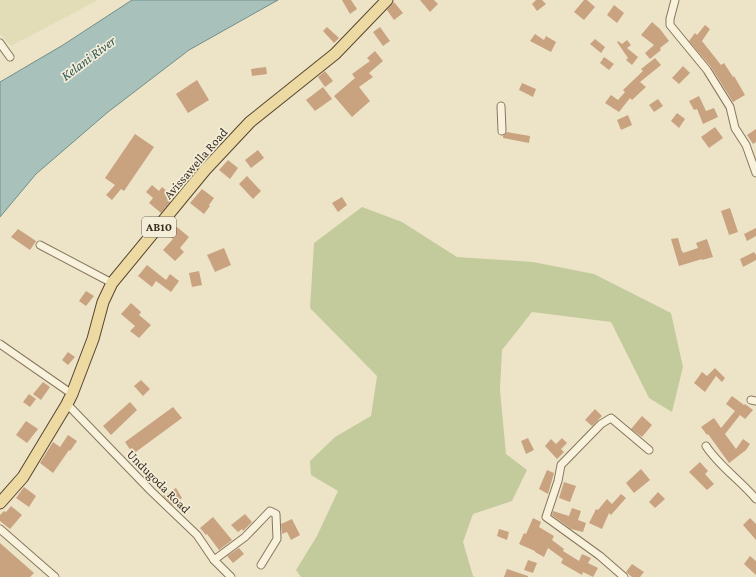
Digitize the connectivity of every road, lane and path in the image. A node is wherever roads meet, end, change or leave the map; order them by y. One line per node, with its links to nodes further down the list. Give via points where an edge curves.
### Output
1 (387, 0): 9 (main road, Avissawella Road / AB10, via 335,54 250,122 205,170)
2 (675, 0): 7 (street, via 670,25 707,70 730,107 735,128 746,145)
3 (0, 43): 4 (street)
4 (10, 57)
5 (501, 106): 6 (street)
6 (502, 131)
7 (756, 173)
8 (40, 245): 9 (street)
9 (112, 283): 11 (main road, Avissawella Road / AB10, via 103,302 93,339)
10 (0, 344): 11 (street)
11 (72, 394): 12 (main road, Avissawella Road / AB10)
12 (67, 404): 16 (main road, Avissawella Road / AB10, via 23,477); 18 (street, Undugoda Road, via 197,535)
13 (706, 446): 15 (street)
14 (649, 450): 22 (street, via 611,418 601,424 561,465 546,517 600,556)
15 (756, 499)
16 (0, 504)
17 (0, 529): 20 (street)
18 (214, 560): 19 (street, via 245,537 270,511 276,514 277,539); 21 (street, Undugoda Road)
19 (261, 565)
20 (55, 577)
21 (231, 577)
22 (624, 577)

